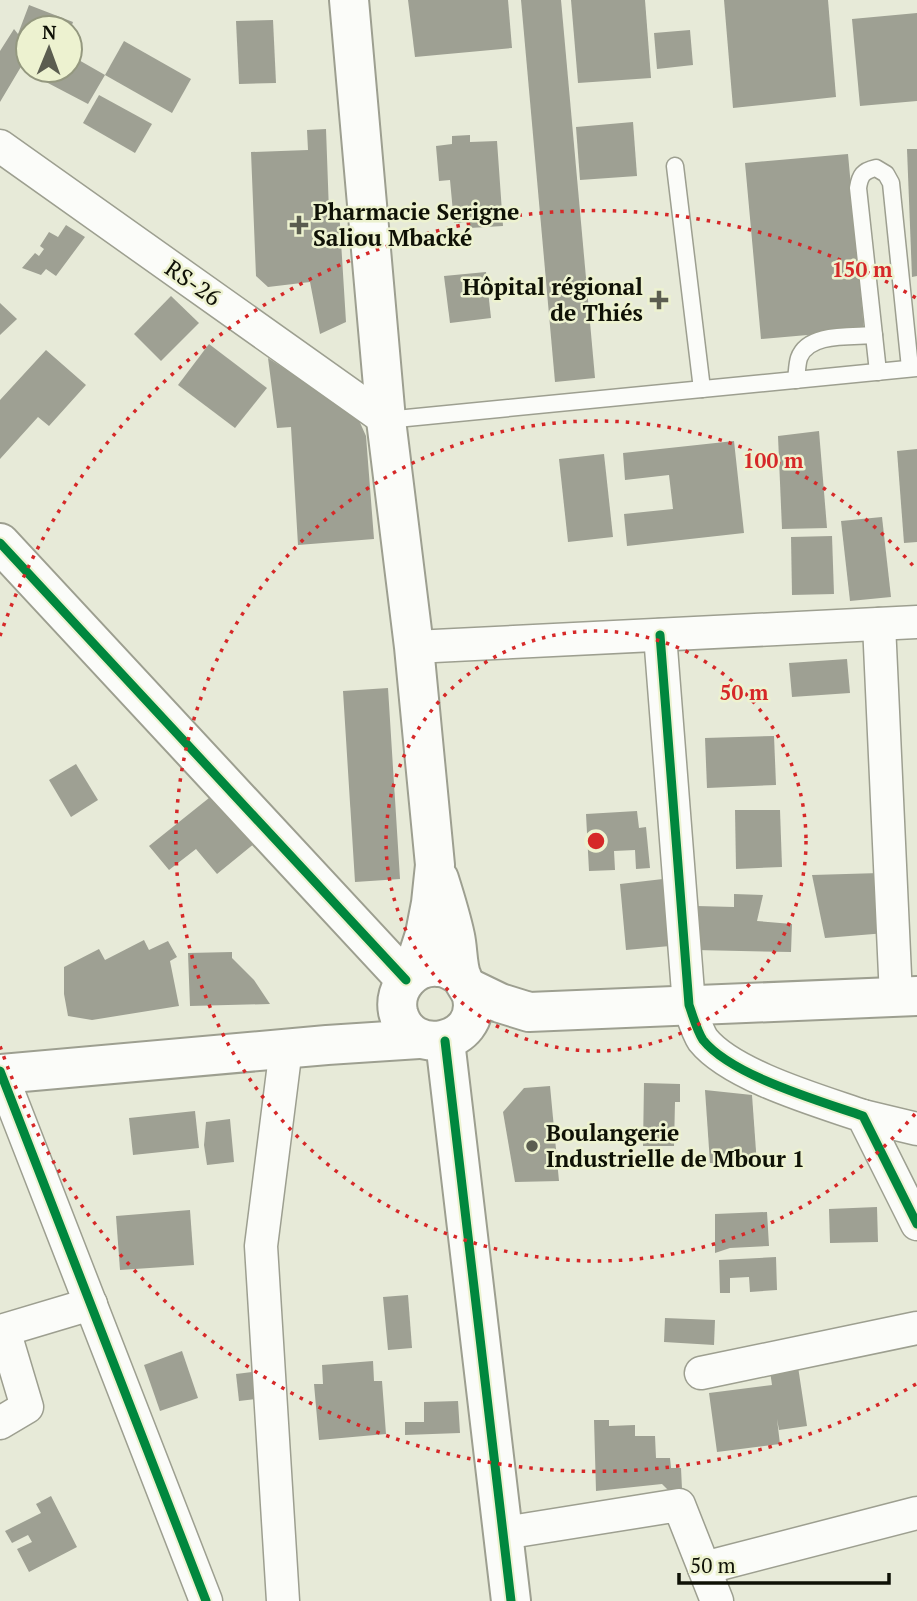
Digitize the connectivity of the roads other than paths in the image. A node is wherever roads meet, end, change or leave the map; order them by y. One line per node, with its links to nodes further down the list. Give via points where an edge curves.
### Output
1 (346, 1): 9 (main road)
2 (0, 146): 9 (street, RS-26)
3 (675, 166): 8 (lane)
4 (874, 335): 5 (lane, via 858,188 860,176 876,168 891,183); 6 (lane); 7 (lane, via 816,341 799,358)
5 (914, 368): 6 (lane)
6 (878, 372): 7 (lane)
7 (796, 380): 8 (lane)
8 (702, 389): 9 (lane)
9 (386, 420): 14 (main road)
10 (0, 542): 16 (main road)
11 (917, 622): 12 (street)
12 (879, 624): 13 (street); 18 (street)
13 (660, 635): 14 (street); 19 (street)
14 (414, 648): 15 (main road)
15 (435, 865): 16 (main road, via 425,934); 17 (main road)
16 (406, 980): 17 (main road, via 424,968 437,967 450,970); 21 (main road, via 398,998 401,1022 409,1032); 22 (main road, via 384,1012 365,1028)
17 (465, 983): 20 (main road, via 500,1003 529,1012); 21 (main road, via 473,1001 466,1026)
18 (906, 997): 19 (main road)
19 (689, 1005): 20 (main road); 25 (street, via 703,1040 728,1061 775,1085)
20 (554, 1011): 21 (main road)
21 (440, 1038): 22 (main road); 33 (main road)
22 (327, 1045): 23 (main road)
23 (286, 1048): 24 (main road); 36 (street, via 261,1247)
24 (0, 1073): 28 (street)
25 (863, 1116): 26 (street); 27 (street)
26 (917, 1129)
27 (917, 1224)
28 (91, 1304): 31 (street, via 4,1330 27,1407); 35 (street)
29 (917, 1328): 30 (street)
30 (701, 1373)
31 (0, 1423)
32 (917, 1513): 34 (street)
33 (503, 1533): 34 (street, via 678,1505); 37 (main road)
34 (704, 1568): 38 (street)
35 (206, 1601)
36 (283, 1601)
37 (511, 1601)
38 (717, 1601)

